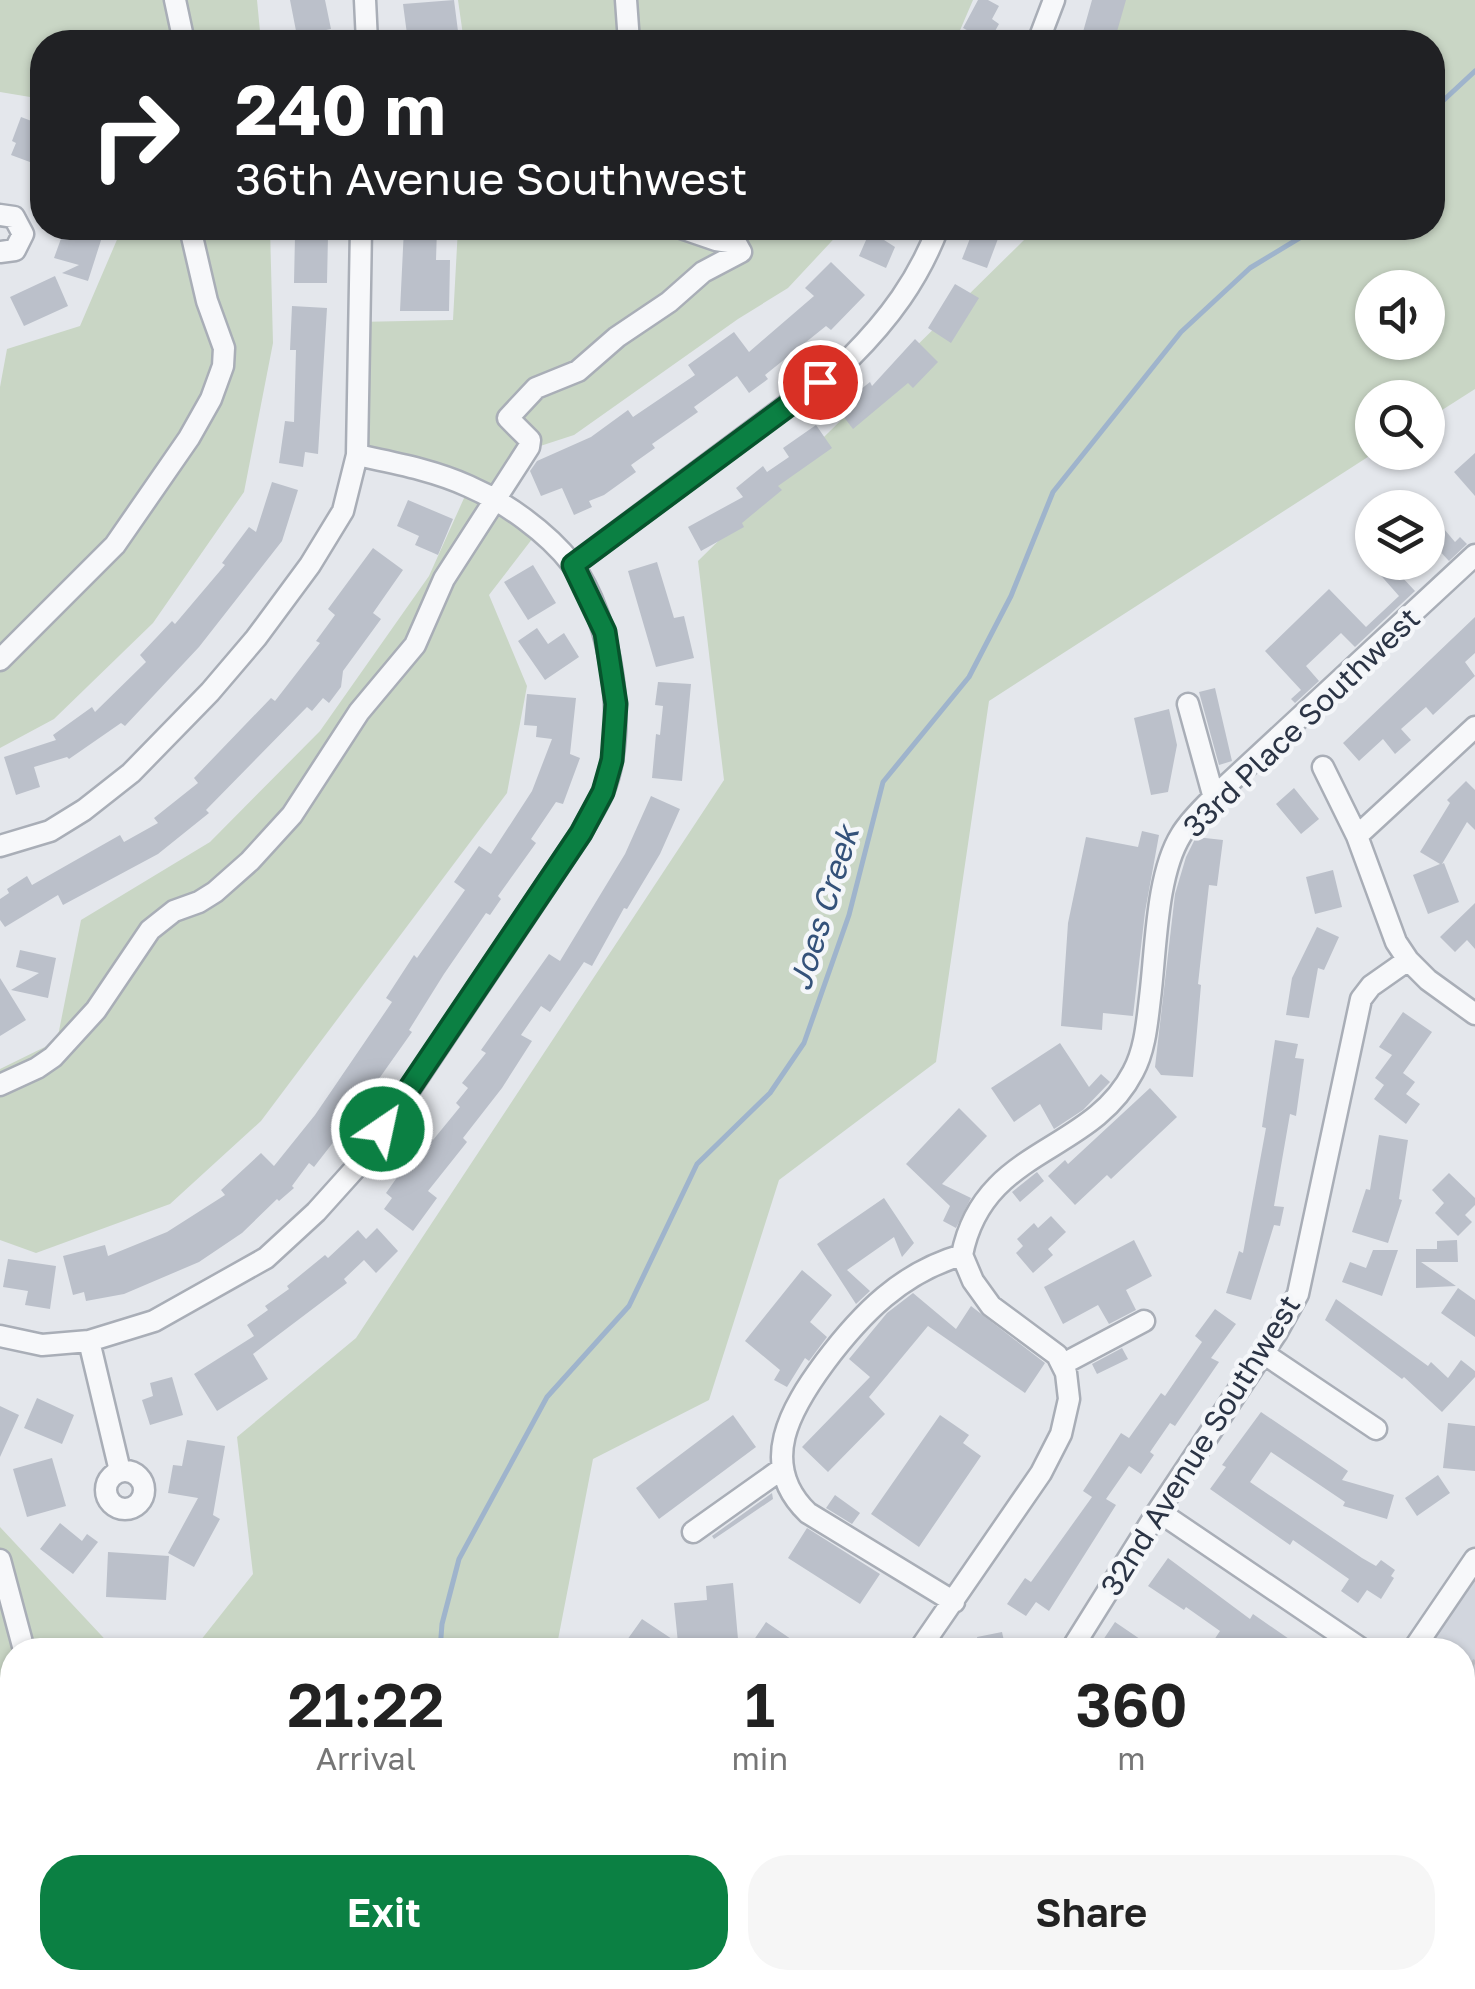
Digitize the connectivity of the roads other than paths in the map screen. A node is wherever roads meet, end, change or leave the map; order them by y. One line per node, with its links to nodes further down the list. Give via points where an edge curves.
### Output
1 (175, 0): 5 (street)
2 (365, 0): 6 (street)
3 (626, 0): 7 (street)
4 (1054, 0): 8 (street)
5 (181, 30)
6 (366, 30)
7 (628, 30)
8 (1043, 30)
9 (0, 215): 14 (street, via 14,217 23,234 14,250)
10 (193, 240): 19 (street, via 224,348 211,399 116,545)
11 (362, 240): 15 (street)
12 (716, 240): 16 (street, via 736,243 742,252 702,272 578,371 522,400 508,418 530,447)
13 (933, 240): 18 (street, via 912,286 850,358)
14 (0, 252)
15 (357, 455): 16 (street, via 470,486); 25 (street, via 343,511 310,566 210,692 131,773 84,810 50,831)
16 (494, 501): 18 (street, via 539,530); 28 (street, via 444,578 416,645 359,712 292,815 214,892 150,930 96,1010 53,1057)
17 (1475, 556): 23 (street, 33rd Place Southwest)
18 (573, 565): 32 (street, via 605,632 616,704 612,760 581,833 360,1162 316,1212 266,1258 215,1289 154,1321)
19 (0, 660)
20 (1188, 704): 23 (street)
21 (1475, 728): 24 (street)
22 (1323, 767): 24 (street)
23 (1214, 798): 29 (street, 33rd Place Southwest, via 1184,830 1170,859 1133,1072 1102,1112 992,1190 973,1216)
24 (1357, 836): 26 (street)
25 (0, 846)
26 (1408, 960): 27 (street); 33 (street, 32nd Avenue Southwest, via 1361,1000 1305,1272 1290,1312)
27 (1475, 1014)
28 (0, 1085)
29 (962, 1255): 34 (street, via 991,1306); 36 (street, via 909,1279 856,1323 789,1418)
30 (1144, 1321): 34 (street)
31 (0, 1336): 32 (street, via 42,1345)
32 (89, 1342): 37 (street)
33 (1262, 1354): 35 (street); 38 (street, 32nd Avenue Southwest)
34 (1062, 1364): 42 (street, via 1069,1399 1057,1442)
35 (1376, 1429)
36 (783, 1468): 39 (street); 42 (street, via 794,1497 814,1518)
37 (120, 1471)
38 (1158, 1511): 45 (street, 32nd Avenue Southwest); 46 (street)
39 (694, 1532)
40 (1475, 1559): 47 (street)
41 (0, 1560): 43 (street)
42 (954, 1602): 44 (street)
43 (21, 1638)
44 (928, 1638)
45 (1079, 1638)
46 (1345, 1638)
47 (1421, 1638)

